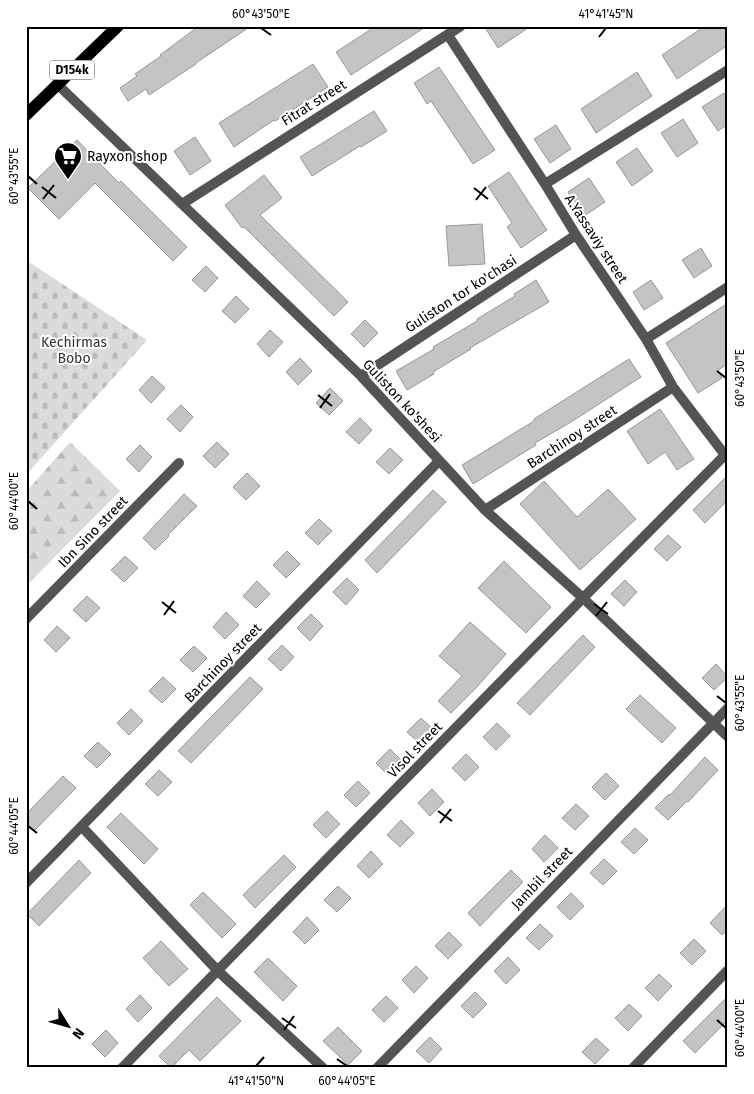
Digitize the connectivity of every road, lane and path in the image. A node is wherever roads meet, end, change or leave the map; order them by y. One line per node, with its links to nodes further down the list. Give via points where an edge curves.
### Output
1 (118, 26): 5 (main road, D154k)
2 (461, 26): 3 (street, Fitrat street)
3 (448, 35): 7 (street, A.Yassaviy street); 8 (street, Fitrat street)
4 (728, 70): 7 (street)
5 (57, 84): 6 (main road, D154k); 8 (street, Guliston ko'shesi)
6 (26, 115)
7 (545, 184): 9 (street, A.Yassaviy street)
8 (182, 204): 12 (street, Guliston ko'shesi)
9 (576, 236): 11 (street, A.Yassaviy street); 12 (street, Guliston tor ko'chasi)
10 (728, 286): 11 (street)
11 (646, 339): 13 (street, A.Yassaviy street)
12 (361, 376): 15 (street, Guliston ko'shesi)
13 (673, 387): 14 (street, A.Yassaviy street); 17 (street, Barchinoy street)
14 (726, 454): 18 (street, Visol street)
15 (439, 461): 17 (street, Guliston ko'shesi); 23 (street, Barchinoy street)
16 (179, 463): 19 (street, Ibn Sino street)
17 (485, 510): 18 (street, Guliston ko'shesi)
18 (583, 598): 21 (street, Guliston ko'shesi); 26 (street, Visol street)
19 (26, 619)
20 (728, 708): 21 (street, Jambil street)
21 (714, 722): 22 (street, Guliston ko'shesi); 29 (street, Jambil street)
22 (728, 737)
23 (82, 827): 24 (street, Barchinoy street); 26 (street)
24 (26, 883)
25 (728, 970): 30 (street)
26 (218, 971): 27 (street, Visol street); 28 (street)
27 (122, 1068)
28 (323, 1068)
29 (376, 1068)
30 (633, 1068)

